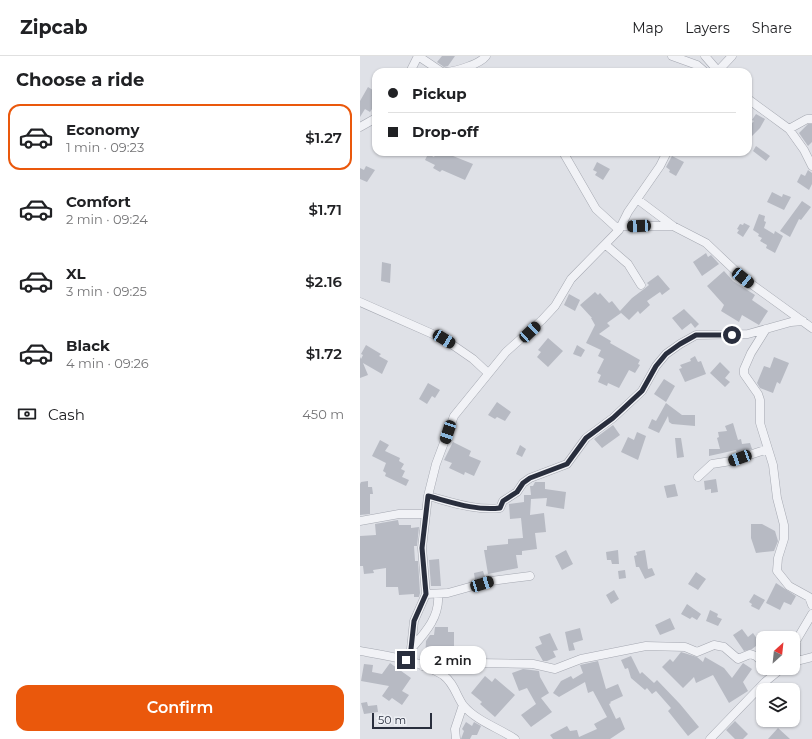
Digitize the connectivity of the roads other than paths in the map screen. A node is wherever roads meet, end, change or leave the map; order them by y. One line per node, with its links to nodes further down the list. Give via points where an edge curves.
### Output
1 (418, 56): 6 (street); 7 (street)
2 (486, 56): 8 (street, via 480,62)
3 (672, 56): 9 (street)
4 (705, 56): 10 (street)
5 (732, 56): 11 (street)
6 (412, 68)
7 (436, 68)
8 (464, 68)
9 (700, 68)
10 (715, 68)
11 (721, 68)
12 (752, 102): 16 (street)
13 (812, 119): 16 (street, via 806,119)
14 (372, 120): 15 (street)
15 (360, 127)
16 (789, 129): 19 (street)
17 (564, 156): 22 (street, via 594,205)
18 (665, 156): 20 (street)
19 (812, 166)
20 (637, 198): 21 (street); 22 (street)
21 (673, 226): 22 (street); 26 (street, via 706,243 743,278)
22 (621, 228): 23 (street)
23 (606, 245): 24 (street, via 628,264); 29 (street, via 571,279 555,306 506,352)
24 (641, 285)
25 (360, 302): 29 (street, via 444,339)
26 (804, 321): 27 (street); 28 (street)
27 (812, 328)
28 (766, 329): 30 (street, via 751,353 744,374 760,400 760,423); 32 (street, via 748,334 696,335 680,344 666,354 656,366 642,391 613,418 586,438 567,464 530,478 517,492 503,501 500,508 487,510)
29 (488, 373): 32 (street, via 454,416 436,464)
30 (768, 449): 31 (street, via 732,461 712,464); 38 (street, via 784,525 784,539 777,572 789,586 809,597)
31 (698, 477)
32 (428, 496): 33 (street)
33 (425, 514): 34 (street, via 399,514); 36 (street, via 422,548)
34 (360, 521)
35 (530, 576): 37 (street, via 491,581)
36 (426, 594): 37 (street); 41 (street, via 414,621)
37 (438, 595): 41 (street, via 439,605 434,619)
38 (812, 605)
39 (812, 614): 40 (street)
40 (800, 634)
41 (411, 649): 45 (street)
42 (360, 651): 45 (street)
43 (756, 656): 47 (street, via 750,654 740,659 734,658 724,647 714,645 697,652 685,647 640,647 581,659 555,669 533,664 476,663)
44 (812, 657): 46 (street)
45 (406, 660): 47 (street)
46 (800, 661)
47 (422, 666): 49 (street, via 443,675 452,684)
48 (771, 675): 52 (street)
49 (463, 705): 50 (street, via 456,729); 51 (street, via 488,724)
50 (456, 739)
51 (515, 739)
52 (710, 739)

